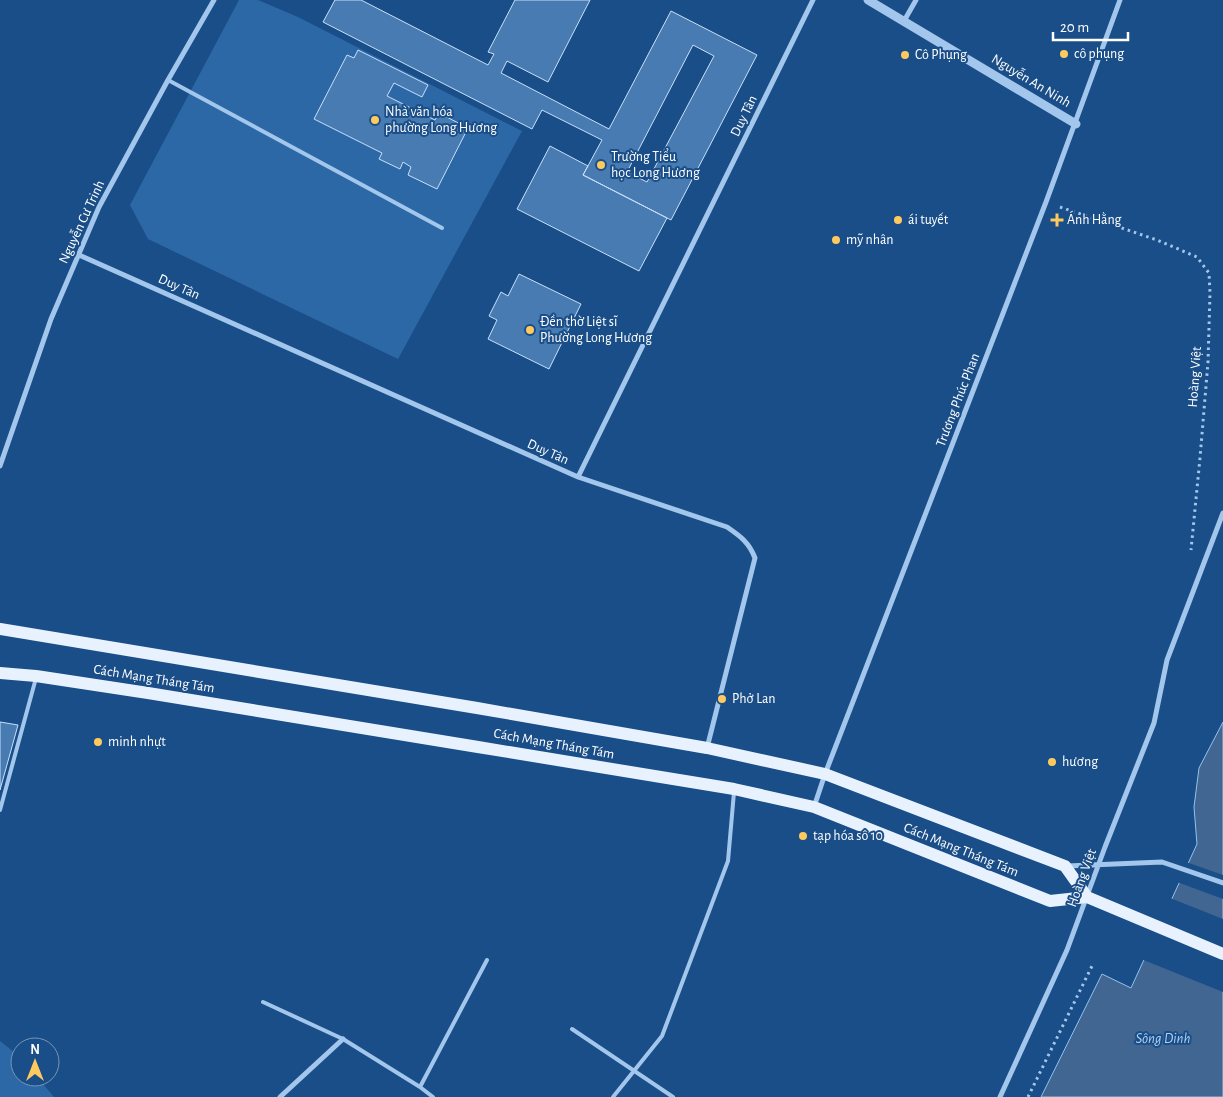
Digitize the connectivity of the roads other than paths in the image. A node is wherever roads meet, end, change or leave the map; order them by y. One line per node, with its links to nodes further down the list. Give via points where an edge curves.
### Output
1 (214, 0): 7 (street, Nguyễn Cư Trinh)
2 (813, 0): 12 (street, Duy Tân)
3 (868, 0): 6 (street, Nguyễn An Ninh)
4 (916, 0): 6 (street)
5 (1120, 0): 8 (street, Trương Phúc Phan)
6 (904, 21): 8 (street, Nguyễn An Ninh)
7 (168, 80): 9 (lane); 10 (street, Nguyễn Cư Trinh, via 98,207)
8 (1076, 124): 18 (street, Trương Phúc Phan)
9 (442, 228)
10 (79, 254): 11 (street, Nguyễn Cư Trinh, via 51,319); 12 (street, Duy Tân)
11 (0, 466)
12 (578, 477): 17 (street, via 727,527 751,547 755,558)
13 (1223, 512): 22 (street, Hoàng Việt, via 1167,660 1154,723)
14 (0, 628): 17 (main road, Cách Mạng Tháng Tám)
15 (0, 672): 16 (main road, Cách Mạng Tháng Tám)
16 (36, 676): 19 (main road, Cách Mạng Tháng Tám); 21 (lane)
17 (707, 748): 18 (main road, Cách Mạng Tháng Tám)
18 (825, 774): 20 (street, Trương Phúc Phan); 23 (main road, Cách Mạng Tháng Tám)
19 (734, 789): 20 (main road, Cách Mạng Tháng Tám); 31 (lane, via 728,861 662,1036)
20 (814, 807): 25 (main road, Cách Mạng Tháng Tám, via 1050,901)
21 (0, 810)
22 (1098, 865): 23 (street, Cách Mạng Tháng Tám); 24 (street, Cách Mạng Tháng Tám, via 1162,862); 25 (street, Hoàng Việt)
23 (1065, 866): 25 (main road)
24 (1223, 883)
25 (1087, 897): 26 (main road, Cách Mạng Tháng Tám); 37 (street, Hoàng Việt, via 1067,950)
26 (1223, 954)
27 (487, 960): 32 (lane)
28 (263, 1002): 30 (lane)
29 (572, 1028): 31 (lane)
30 (343, 1039): 32 (lane); 33 (street)
31 (634, 1070): 35 (lane); 36 (lane)
32 (420, 1087): 34 (lane)
33 (280, 1097)
34 (433, 1097)
35 (613, 1097)
36 (673, 1097)
37 (1000, 1097)

